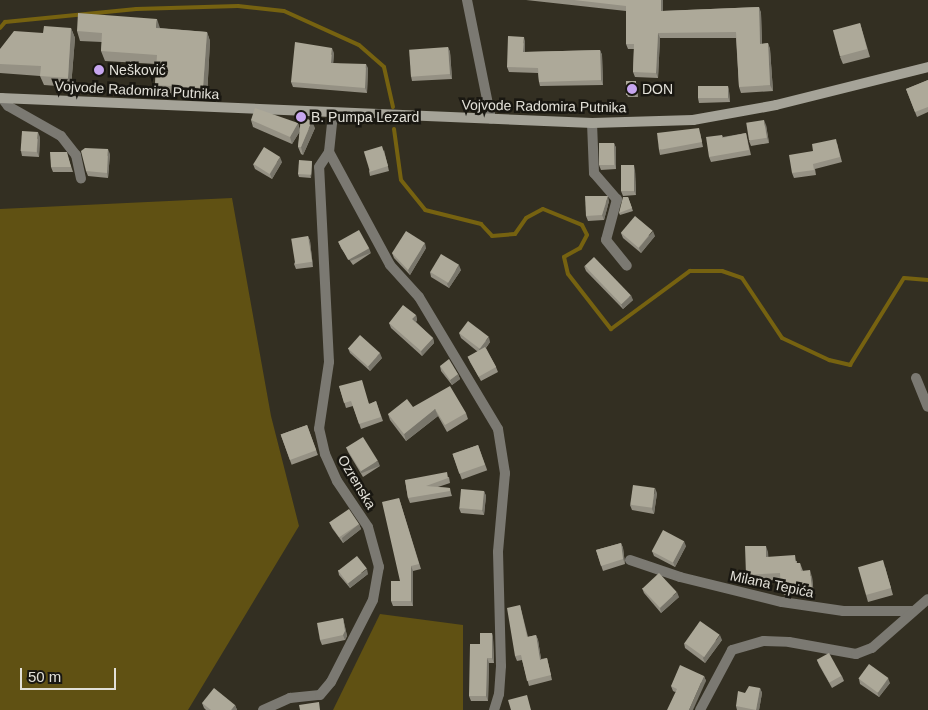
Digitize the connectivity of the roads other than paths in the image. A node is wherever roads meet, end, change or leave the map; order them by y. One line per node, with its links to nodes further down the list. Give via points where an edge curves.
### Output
1 (467, 0): 5 (street)
2 (928, 67): 6 (main road, Vojvode Radomira Putnika, via 776,105 693,120)
3 (1, 98): 4 (main road, Vojvode Radomira Putnika); 8 (street, via 8,106 62,136 76,155)
4 (333, 114): 5 (main road, Vojvode Radomira Putnika); 7 (street)
5 (491, 119): 6 (main road, Vojvode Radomira Putnika)
6 (592, 123): 9 (street, via 594,173 617,199 606,240)
7 (329, 152): 15 (street, Ozrenska, via 319,167 329,362 319,430 337,481 368,528 378,567 374,600 320,695 290,698); 16 (street, via 390,265 419,296 498,429 505,473 498,552 501,666)
8 (81, 178)
9 (627, 266)
10 (916, 378): 11 (street)
11 (928, 407)
12 (630, 560): 14 (street, Milana Tepića, via 680,577 782,602 843,611)
13 (928, 599): 14 (street)
14 (913, 612): 17 (street, via 872,648 856,654 789,642 764,641 732,650)
15 (263, 710)
16 (494, 710)
17 (700, 710)

